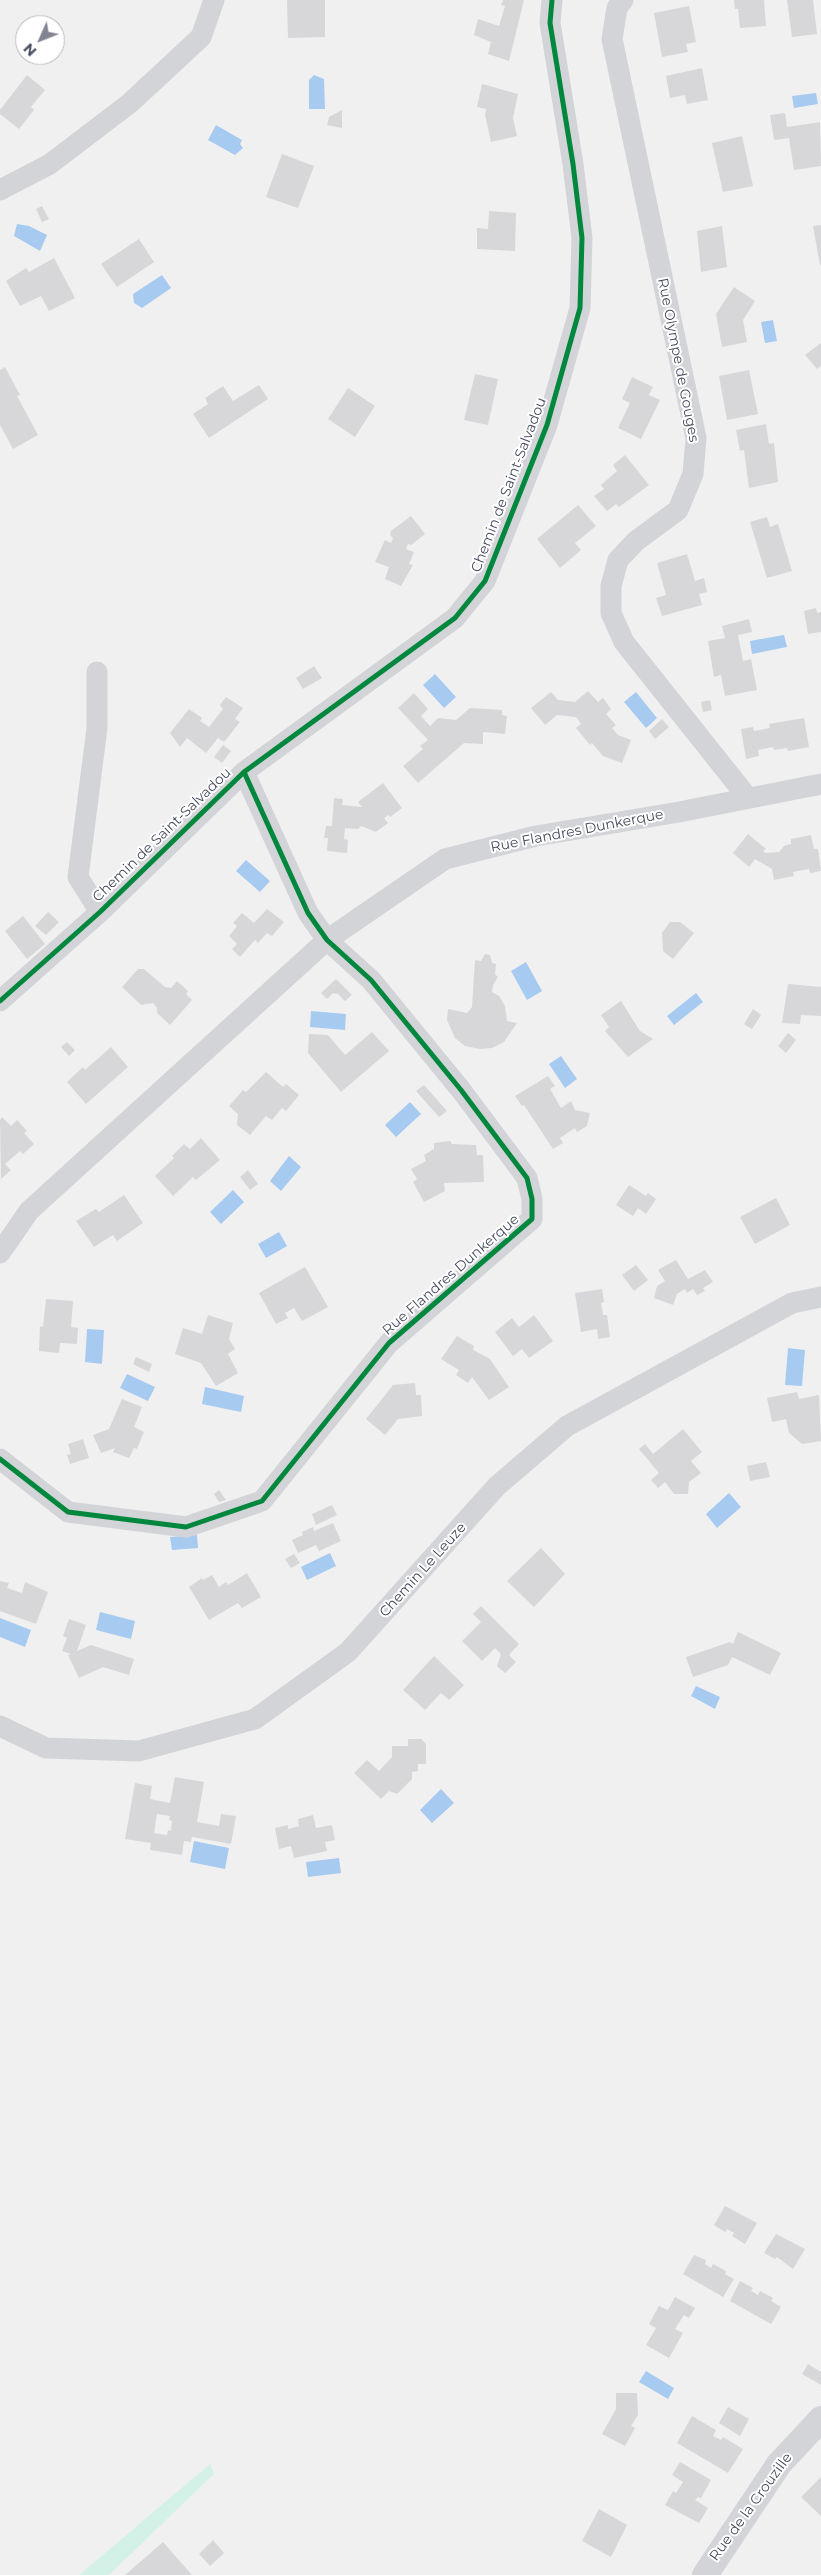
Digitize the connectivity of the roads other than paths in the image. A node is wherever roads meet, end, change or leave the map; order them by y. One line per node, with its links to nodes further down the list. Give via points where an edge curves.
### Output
1 (214, 0): 4 (street, via 201,37 130,103 50,164)
2 (552, 0): 6 (street, Chemin de Saint-Salvadou, via 550,22 582,238 580,308 547,425 485,581 455,618)
3 (623, 0): 8 (street, Rue Olympe de Gouges, via 617,8 612,39 696,438 693,474 678,510 636,541 618,560 611,586 611,613 624,642)
4 (0, 190)
5 (97, 672): 9 (street, via 97,728 78,877)
6 (244, 772): 9 (street, Chemin de Saint-Salvadou); 10 (street, Rue Flandres Dunkerque, via 308,913)
7 (821, 784): 8 (street, Rue Flandres Dunkerque)
8 (748, 798): 10 (street, Rue Flandres Dunkerque, via 536,836 445,859)
9 (100, 912): 11 (street, Chemin de Saint-Salvadou)
10 (326, 940): 12 (street, Rue Flandres Dunkerque, via 29,1211); 14 (street, Rue Flandres Dunkerque, via 371,980 461,1090 527,1178 532,1219 389,1343 262,1501 186,1527 68,1512)
11 (0, 1001)
12 (0, 1254)
13 (821, 1298): 15 (street, Chemin Le Leuze, via 792,1303 567,1426 498,1486 348,1652 255,1719 140,1751 46,1748)
14 (0, 1459)
15 (0, 1726)
16 (821, 2420): 17 (street, Rue de la Crouzille, via 779,2464)
17 (705, 2575)

